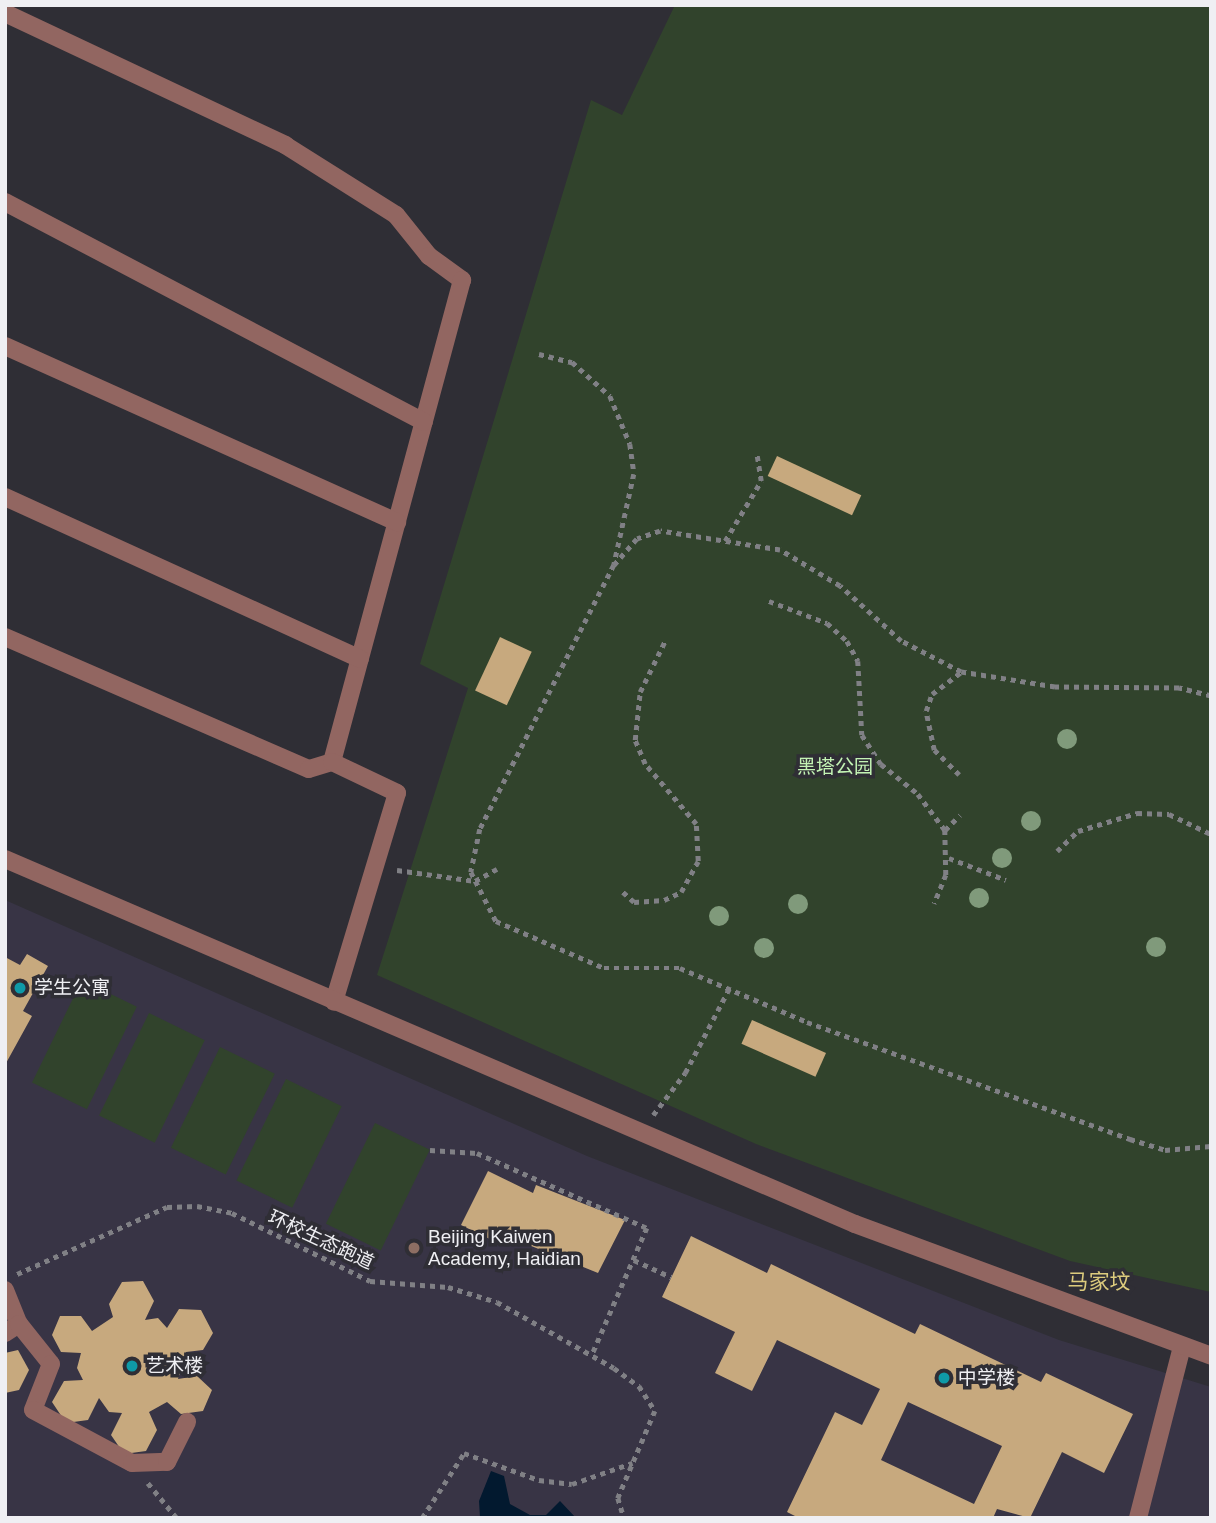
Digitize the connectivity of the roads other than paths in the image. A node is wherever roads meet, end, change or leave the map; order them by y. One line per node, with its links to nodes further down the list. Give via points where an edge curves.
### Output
1 (5, 13): 4 (street, via 285,145 397,215 429,256 462,280)
2 (5, 202): 4 (street)
3 (5, 346): 6 (street)
4 (424, 422): 6 (street)
5 (5, 497): 8 (street)
6 (397, 522): 8 (street)
7 (5, 637): 9 (street, via 309,769)
8 (360, 659): 9 (street)
9 (332, 762): 11 (street, via 397,793)
10 (5, 859): 11 (street)
11 (334, 1002): 14 (street, via 855,1224)
12 (5, 1290): 13 (street)
13 (12, 1328): 16 (street, via 51,1364 33,1409 132,1463 167,1462)
14 (1182, 1347): 15 (street); 17 (street)
15 (1211, 1356)
16 (187, 1422)
17 (1138, 1518)

